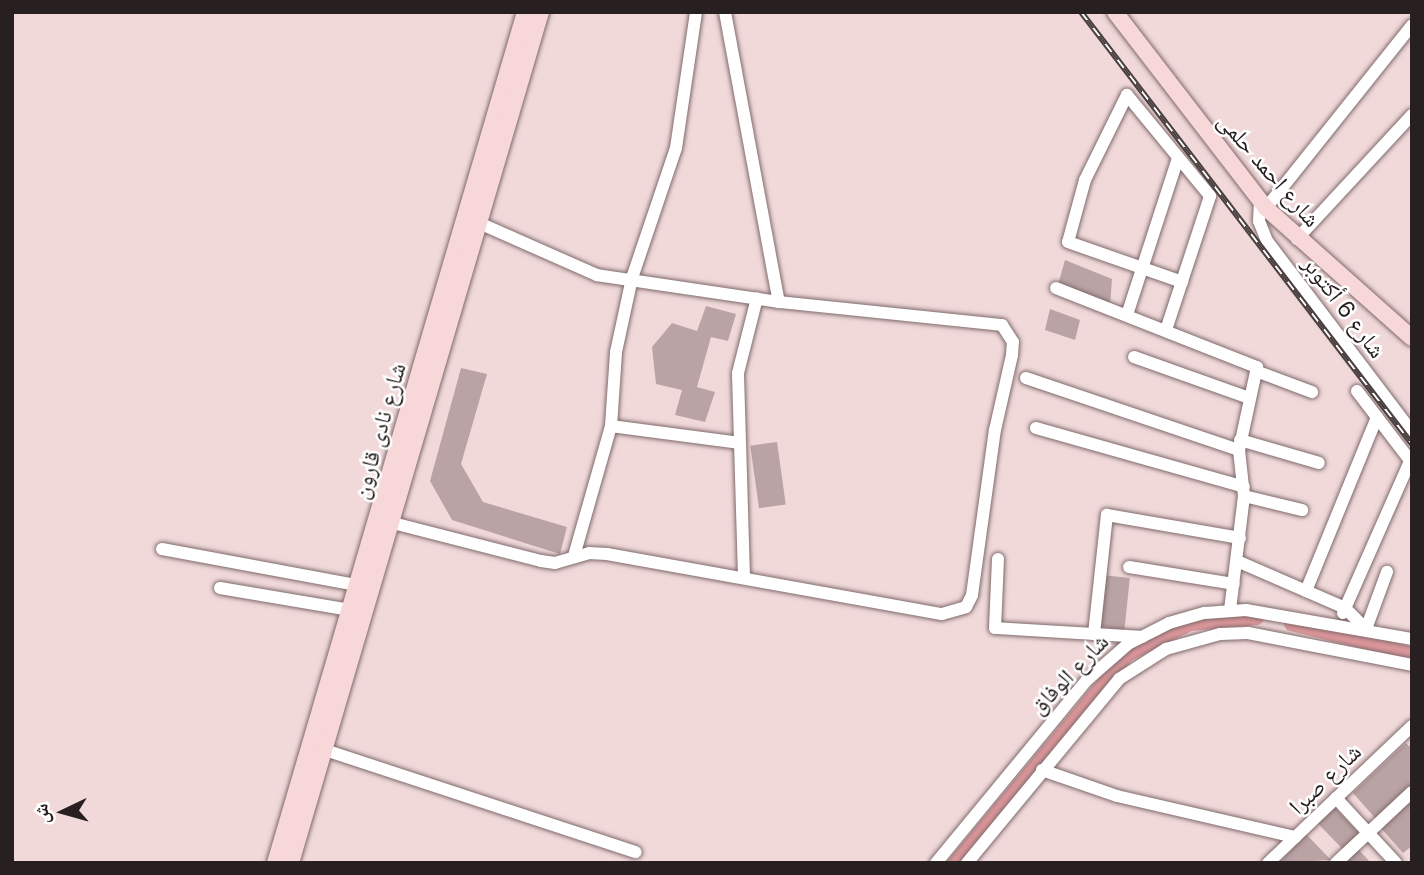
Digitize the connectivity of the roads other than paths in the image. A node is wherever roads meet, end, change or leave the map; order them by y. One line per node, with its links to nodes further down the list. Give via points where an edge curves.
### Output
1 (526, 12): 7 (main road, شارع نادى قارون)
2 (541, 12): 7 (main road, شارع نادى قارون)
3 (696, 12): 14 (street, via 676,148)
4 (725, 12): 18 (street)
5 (1115, 12): 10 (main road, شارع احمد حلمى)
6 (1412, 25): 10 (street)
7 (527, 32): 11 (main road, شارع نادى قارون); 38 (main road, شارع نادى قارون)
8 (1412, 115): 12 (street)
9 (1178, 158): 13 (street); 13 (street, via 1127,95 1085,180 1068,242); 15 (street, via 1210,196)
10 (1263, 204): 12 (main road, شارع احمد حلمى); 31 (street, شارع 6 أكتوبر, via 1259,221 1267,240)
11 (479, 223): 14 (street, via 597,275); 38 (main road, شارع نادى قارون)
12 (1297, 239): 21 (main road, شارع احمد حلمى)
13 (1142, 268): 15 (street); 19 (street)
14 (632, 278): 17 (street); 29 (street, via 616,352)
15 (1182, 282): 20 (street)
16 (1056, 288): 19 (street)
17 (757, 298): 18 (street); 32 (street, via 738,373)
18 (779, 302): 46 (street, via 992,321 1009,331 1012,355 995,430 972,595 966,607 942,614)
19 (1127, 315): 20 (street)
20 (1166, 330): 23 (street, via 1257,366)
21 (1412, 338)
22 (1134, 357): 27 (street)
23 (1256, 371): 26 (street); 27 (street)
24 (1026, 378): 33 (street)
25 (1357, 391): 28 (street, شارع 6 أكتوبر)
26 (1312, 392)
27 (1249, 398): 33 (street)
28 (1377, 417): 34 (street, شارع 6 أكتوبر); 50 (street)
29 (611, 426): 32 (street); 41 (street)
30 (1036, 428): 36 (street)
31 (1412, 432)
32 (740, 443): 46 (street)
33 (1239, 445): 35 (street); 36 (street)
34 (1411, 462): 51 (street)
35 (1320, 463)
36 (1244, 492): 37 (street); 39 (street)
37 (1302, 510)
38 (383, 520): 41 (street, via 541,561 555,563); 48 (main road, شارع نادى قارون); 61 (main road, شارع نادى قارون)
39 (1240, 538): 43 (street); 56 (street, via 1107,515)
40 (162, 548): 48 (street)
41 (575, 556): 46 (street, via 607,554)
42 (998, 559): 56 (street, via 995,628)
43 (1237, 561): 47 (street); 50 (street)
44 (1129, 567): 47 (street)
45 (1387, 572): 55 (street)
46 (744, 577)
47 (1234, 584): 53 (street)
48 (357, 585): 52 (main road, شارع نادى قارون)
49 (220, 588): 52 (street)
50 (1306, 591): 51 (street)
51 (1345, 608): 54 (street); 55 (street)
52 (350, 610): 68 (main road, شارع نادى قارون)
53 (1230, 610): 54 (street, شارع الوفاق); 57 (street, شارع الوفاق, via 1188,617)
54 (1339, 623): 55 (street, شارع الوفاق)
55 (1366, 629): 58 (street, شارع الوفاق)
56 (1094, 634): 57 (street)
57 (1142, 637): 70 (street, شارع الوفاق, via 1111,656 1087,680)
58 (1411, 637)
59 (1412, 665): 62 (street, شارع الوفاق, via 1267,635 1220,634 1193,639 1166,649 1119,680)
60 (1412, 726): 64 (street, شارع صبرا)
61 (324, 750): 67 (street); 69 (main road, شارع نادى قارون)
62 (1042, 770): 66 (street, via 1129,799); 71 (street, شارع الوفاق)
63 (1412, 792): 65 (street)
64 (1336, 798): 65 (street); 66 (street, شارع صبرا)
65 (1368, 833): 73 (street); 74 (street)
66 (1294, 837): 72 (street, شارع صبرا)
67 (636, 852)
68 (275, 863)
69 (291, 863)
70 (936, 863)
71 (967, 863)
72 (1268, 863)
73 (1336, 863)
74 (1396, 863)

